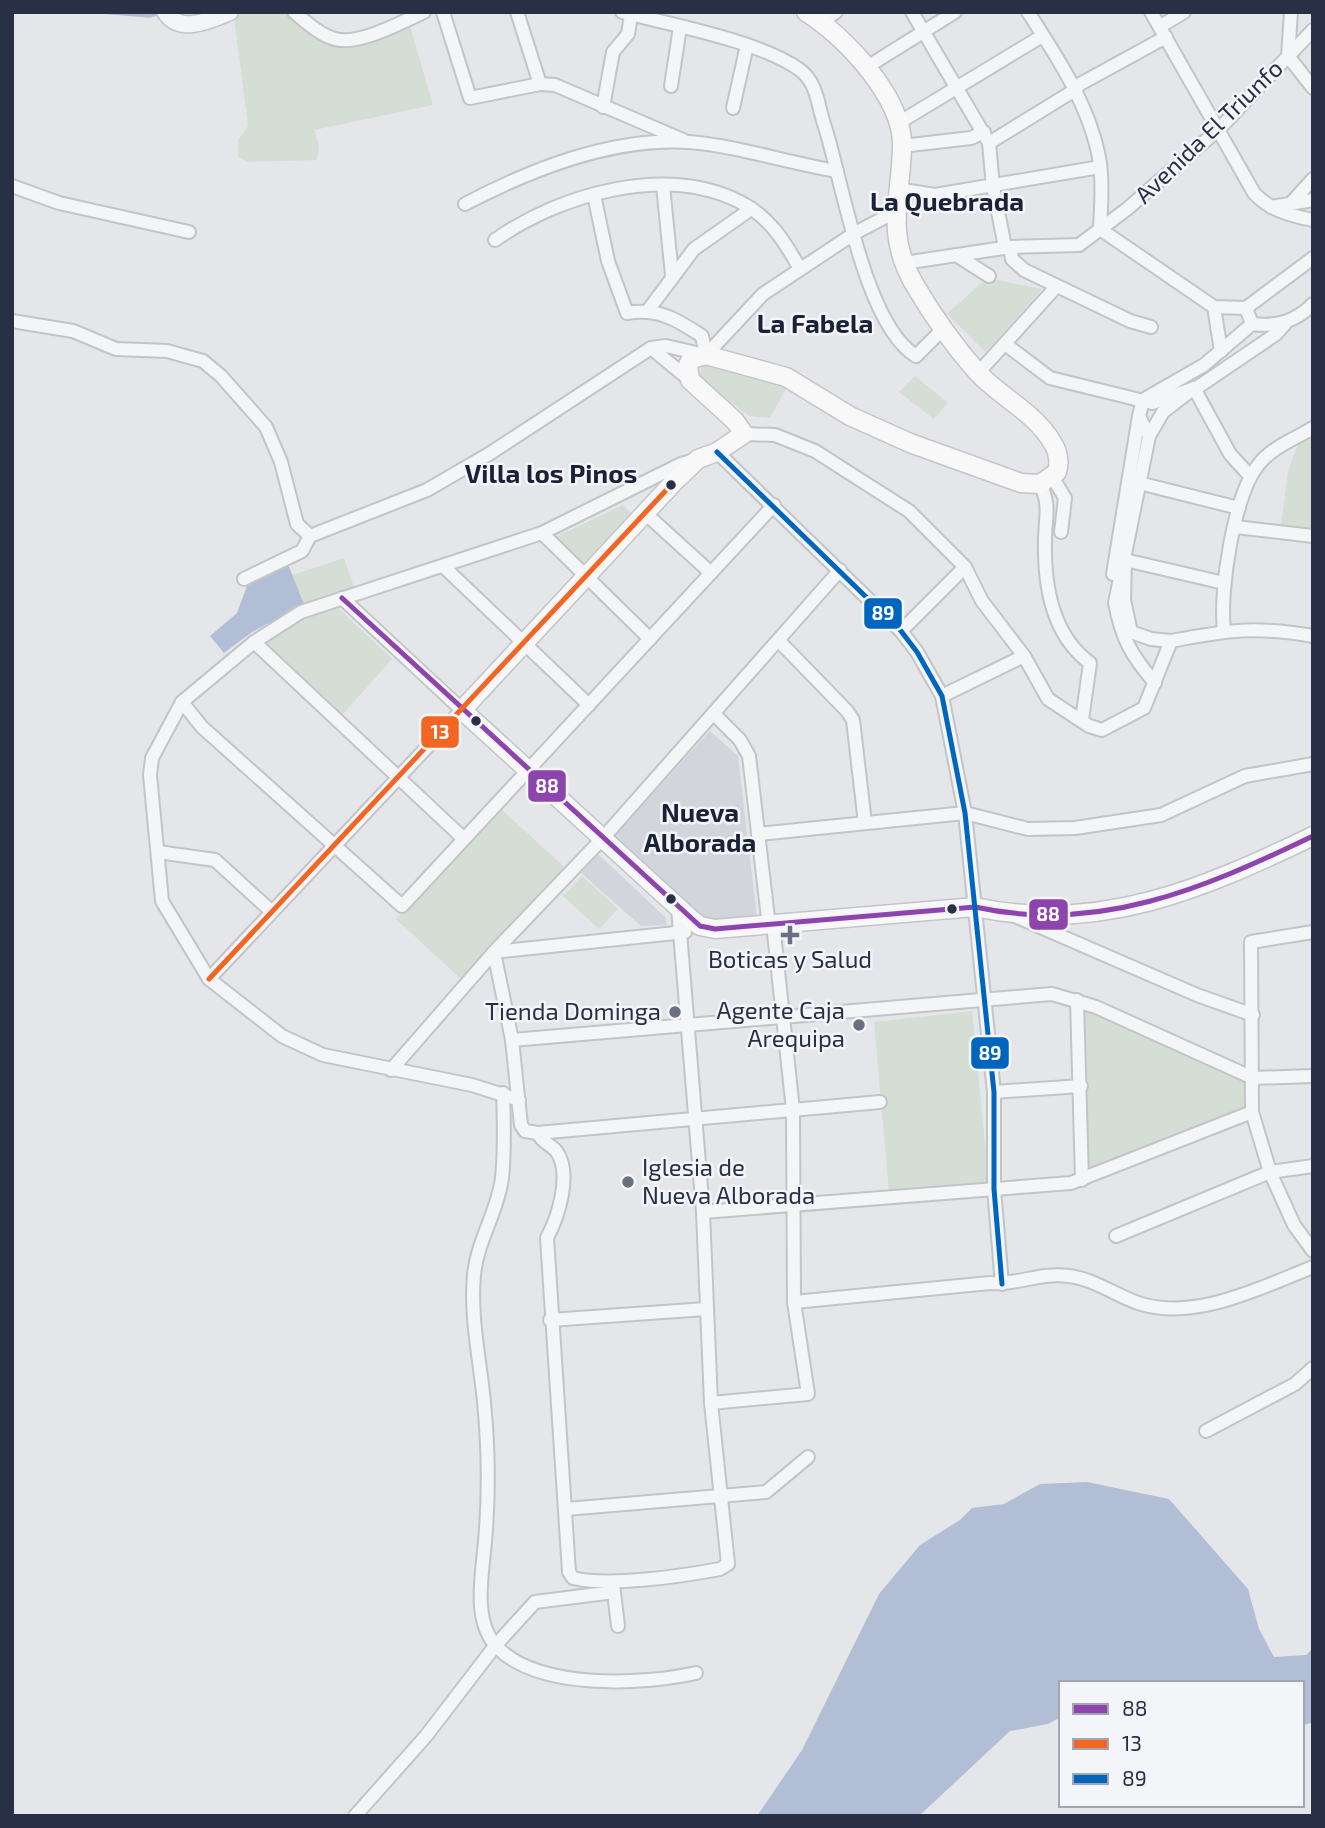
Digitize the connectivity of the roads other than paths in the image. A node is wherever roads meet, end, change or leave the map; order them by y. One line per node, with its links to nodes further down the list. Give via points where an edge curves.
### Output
1 (230, 12): 13 (street, via 185,25)
2 (294, 12): 3 (street, via 339,41 374,34)
3 (424, 12)
4 (443, 12): 23 (street, via 470,98)
5 (517, 12): 23 (street)
6 (912, 12): 17 (street)
7 (955, 12): 17 (street)
8 (1028, 12): 19 (street)
9 (1151, 12): 18 (street)
10 (1184, 12): 18 (street)
11 (1291, 12): 21 (street)
12 (627, 13): 15 (street); 28 (street, via 628,34 613,52)
13 (167, 15)
14 (821, 15): 22 (main road)
15 (680, 27): 20 (street); 24 (street)
16 (1313, 30): 21 (street, Avenida El Triunfo)
17 (924, 31): 22 (street); 25 (street)
18 (1163, 31): 27 (street); 31 (street)
19 (1042, 36): 25 (street); 27 (street)
20 (747, 45): 29 (street); 36 (street, via 800,70 810,81)
21 (1288, 57): 26 (street); 31 (street, Avenida El Triunfo)
22 (867, 67): 30 (main road)
23 (540, 84): 28 (street, via 555,85)
24 (671, 86)
25 (957, 86): 30 (street); 32 (street)
26 (1313, 88)
27 (1075, 90): 32 (street); 35 (street)
28 (603, 107): 33 (street)
29 (733, 108)
30 (900, 122): 34 (main road)
31 (1220, 128): 46 (street, via 1255,194); 50 (street, Avenida El Triunfo)
32 (986, 138): 34 (street); 40 (street)
33 (690, 142): 36 (street); 45 (street, via 635,145 552,165)
34 (902, 146): 41 (main road)
35 (1101, 167): 40 (street); 50 (street)
36 (836, 170): 52 (street)
37 (1313, 179): 44 (street)
38 (12, 186): 51 (street, via 59,203)
39 (663, 186): 42 (street); 47 (street, via 701,187); 59 (street)
40 (993, 187): 41 (street, via 935,195); 54 (street)
41 (897, 189): 48 (main road)
42 (594, 195): 53 (street, via 519,223); 65 (street, via 608,261 627,313)
43 (1313, 200): 44 (street)
44 (1293, 201): 46 (street)
45 (465, 204)
46 (1271, 207): 49 (street)
47 (751, 209): 58 (street, via 781,236); 59 (street, via 694,249)
48 (895, 212): 52 (street); 57 (main road)
49 (1313, 220)
50 (1100, 229): 54 (street, Avenida El Triunfo, via 1079,245); 63 (street)
51 (189, 232)
52 (855, 233): 58 (street); 70 (street, via 872,293 903,348 916,356)
53 (495, 240)
54 (1007, 247): 55 (street, Avenida El Triunfo); 61 (street, via 1024,270)
55 (956, 255): 57 (street, Avenida El Triunfo); 60 (street)
56 (1313, 258): 64 (street)
57 (904, 263): 70 (main road)
58 (800, 269): 74 (street, via 763,294)
59 (673, 275): 65 (street)
60 (989, 276)
61 (1056, 287): 69 (street); 71 (street)
62 (1313, 304): 67 (street)
63 (1214, 307): 64 (street); 73 (street)
64 (1246, 308): 68 (street)
65 (649, 309): 74 (street, via 702,337)
66 (12, 321): 94 (street, via 74,331 116,349 167,351 203,361 266,428 281,462 297,524)
67 (1286, 323): 68 (street); 77 (street)
68 (1252, 324): 73 (street)
69 (1151, 327)
70 (944, 328): 75 (main road)
71 (1005, 344): 75 (street); 78 (street, via 1050,378)
72 (651, 348): 74 (street, via 666,346); 76 (street); 94 (street, via 427,490)
73 (1221, 351): 78 (street)
74 (706, 355): 76 (main road, via 691,359); 86 (main road, via 786,377 850,416 910,443 1021,483)
75 (978, 373): 86 (main road, via 1042,428 1058,453 1059,465)
76 (690, 380): 81 (main road)
77 (1194, 388): 78 (street, via 1162,401); 82 (street, via 1163,412); 85 (street, via 1230,454)
78 (1143, 400): 79 (street)
79 (1139, 416): 82 (street); 104 (street, via 1112,580)
80 (1313, 428): 85 (street, via 1260,461)
81 (744, 434): 83 (main road); 98 (street, via 775,435 831,460 909,511)
82 (1149, 436): 87 (street)
83 (717, 452): 84 (main road); 88 (street)
84 (698, 459): 90 (main road); 93 (street)
85 (1250, 476): 89 (street)
86 (1046, 481): 92 (street, via 1065,498); 121 (street, via 1049,600 1071,645 1090,663)
87 (1139, 483): 89 (street); 96 (street)
88 (774, 505): 99 (street); 100 (street)
89 (1239, 508): 91 (street)
90 (646, 514): 100 (street); 101 (main road)
91 (1236, 527): 95 (street); 103 (street)
92 (1061, 532)
93 (542, 533): 97 (street); 101 (street)
94 (310, 536): 102 (street, via 302,551)
95 (1313, 536)
96 (1125, 560): 103 (street); 104 (street); 110 (street, via 1124,600 1130,632)
97 (443, 566): 105 (street); 113 (street)
98 (965, 567): 106 (street); 114 (street, via 982,601)
99 (840, 570): 106 (street); 111 (street)
100 (711, 573): 109 (street)
101 (585, 578): 109 (street); 113 (main road)
102 (244, 579)
103 (1224, 583): 107 (street)
104 (1115, 594): 115 (street, via 1120,629 1130,654)
105 (342, 598): 112 (street, via 301,611); 119 (street)
106 (901, 631): 116 (street)
107 (1224, 631): 108 (street, via 1268,628); 110 (street)
108 (1313, 636)
109 (650, 639): 118 (street)
110 (1171, 640): 115 (street)
111 (779, 641): 120 (street); 126 (street, via 853,720)
112 (254, 642): 117 (street); 124 (street)
113 (525, 643): 118 (street); 119 (main road)
114 (1024, 656): 116 (street); 121 (street, via 1048,699)
115 (1155, 683): 121 (street, via 1144,708 1117,724 1102,730)
116 (942, 696): 125 (street)
117 (182, 702): 131 (street, via 202,727); 132 (street, via 152,758)
118 (589, 705): 123 (street)
119 (462, 710): 123 (main road); 124 (street)
120 (714, 714): 127 (street, via 749,756); 129 (street)
121 (1082, 720)
122 (1313, 764): 125 (street, via 1245,776 1161,815 1135,820 1028,829)
123 (529, 770): 129 (main road); 130 (street)
124 (398, 778): 130 (street); 131 (street)
125 (965, 813): 126 (street); 133 (street)
126 (865, 823): 127 (street)
127 (758, 834): 137 (street, via 768,918)
128 (1313, 836): 136 (main road, via 1200,888 1155,901 1071,916)
129 (603, 838): 134 (main road); 141 (street)
130 (464, 839): 131 (street, via 402,905)
131 (334, 845): 135 (street)
132 (158, 852): 135 (street, via 215,860); 142 (street, via 162,901)
133 (975, 907): 136 (main road); 137 (main road); 143 (street)
134 (678, 908): 138 (main road); 140 (street)
135 (271, 911): 142 (street)
136 (1013, 916): 145 (street)
137 (773, 923): 138 (main road, via 715,929); 146 (street)
138 (700, 926): 140 (street)
139 (1313, 932): 145 (street, via 1251,942)
140 (680, 934): 141 (street); 147 (street)
141 (494, 951): 148 (street); 149 (street)
142 (209, 978): 149 (street, via 301,1046)
143 (985, 999): 144 (street, via 1052,994); 146 (street); 153 (street)
144 (1077, 1000): 151 (street); 152 (street)
145 (1253, 1015): 151 (street)
146 (783, 1018): 147 (street); 157 (street)
147 (690, 1026): 148 (street); 159 (street)
148 (512, 1040): 155 (street)
149 (391, 1070): 154 (street)
150 (1313, 1076): 151 (street)
151 (1253, 1078): 158 (street)
152 (1081, 1086): 153 (street); 163 (street)
153 (994, 1092): 164 (street)
154 (503, 1093): 155 (street); 182 (street, via 502,1179 474,1275 485,1406 486,1532 480,1606)
155 (519, 1100): 160 (street, via 525,1131)
156 (880, 1102): 157 (street)
157 (793, 1110): 159 (street); 165 (street)
158 (1252, 1112): 162 (street); 163 (street)
159 (697, 1120): 160 (street); 166 (street)
160 (538, 1133): 173 (street, via 556,1152 561,1174 562,1204 547,1238)
161 (1313, 1166): 162 (street)
162 (1270, 1172): 167 (street); 168 (street, via 1294,1224)
163 (1082, 1180): 164 (street)
164 (994, 1189): 165 (street); 170 (street)
165 (795, 1207): 166 (street); 171 (street)
166 (703, 1212): 172 (street)
167 (1116, 1236)
168 (1313, 1251)
169 (1313, 1267): 170 (street, via 1235,1298 1203,1305 1140,1304 1072,1276)
170 (1002, 1284): 171 (street)
171 (794, 1302): 175 (street, via 808,1394)
172 (706, 1309): 173 (street); 175 (street)
173 (550, 1320): 179 (street)
174 (1313, 1368): 176 (street, via 1295,1384)
175 (711, 1402): 178 (street)
176 (1206, 1431)
177 (808, 1457): 178 (street, via 766,1492)
178 (721, 1496): 179 (street); 180 (street, via 728,1564)
179 (566, 1509): 180 (street, via 569,1572 573,1578)
180 (614, 1586): 181 (street); 182 (street, via 535,1602)
181 (618, 1626)
182 (495, 1646): 183 (street, via 519,1665 579,1679 650,1679); 184 (street, via 426,1736)
183 (696, 1673)
184 (355, 1816)

